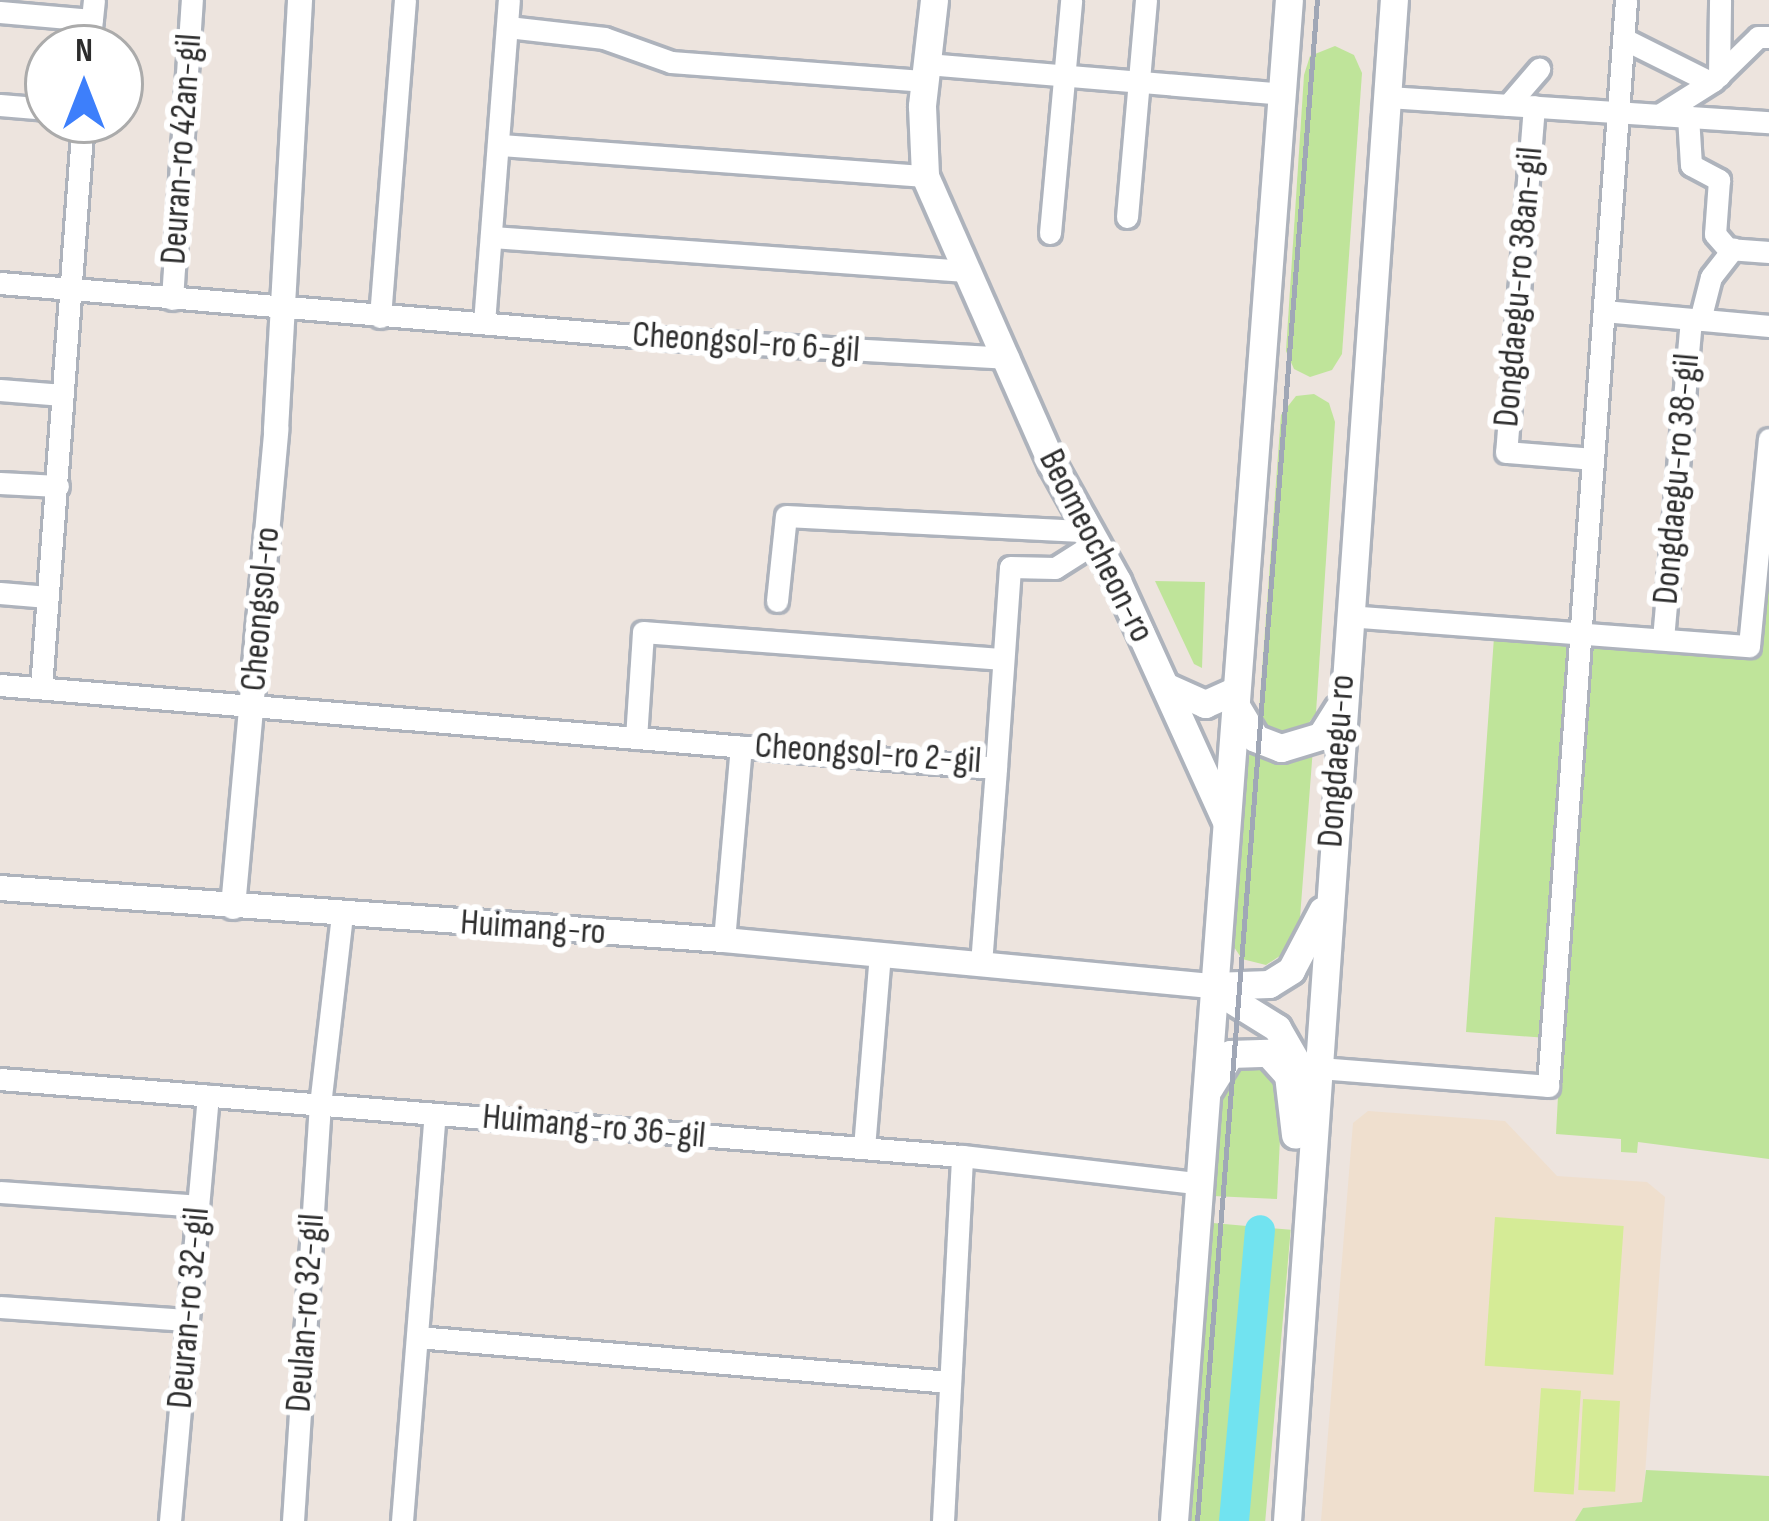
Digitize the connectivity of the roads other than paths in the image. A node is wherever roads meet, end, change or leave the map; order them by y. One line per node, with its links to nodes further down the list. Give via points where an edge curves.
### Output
1 (192, 0): 41 (street, Deuran-ro 42an-gil)
2 (300, 0): 42 (street, Cheongsol-ro)
3 (405, 0): 44 (street)
4 (509, 0): 14 (street)
5 (934, 0): 18 (main road, Beomeocheon-ro)
6 (1071, 0): 19 (street)
7 (1146, 0): 21 (street)
8 (1289, 0): 22 (main road)
9 (1394, 0): 23 (main road, Dongdaegu-ro)
10 (1626, 0): 16 (street)
11 (1720, 0): 20 (street)
12 (93, 10): 13 (street)
13 (0, 12)
14 (508, 27): 18 (street, via 604,38 671,62); 31 (street)
15 (1769, 38): 20 (street, via 1758,37)
16 (1624, 39): 20 (street); 26 (street)
17 (1539, 69): 24 (street)
18 (926, 73): 19 (street); 32 (main road, Beomeocheon-ro)
19 (1064, 77): 21 (street); 34 (street)
20 (1715, 79): 27 (street)
21 (1142, 83): 22 (street); 33 (street)
22 (1282, 94): 67 (main road)
23 (1388, 97): 24 (street); 59 (main road, Dongdaegu-ro)
24 (1508, 104): 25 (street)
25 (1534, 106): 26 (street); 52 (street, Dongdaegu-ro 38an-gil, via 1506,452)
26 (1619, 112): 27 (street); 43 (street)
27 (1659, 115): 28 (street)
28 (1688, 116): 29 (street); 36 (street, via 1691,165 1719,180 1715,234)
29 (1769, 122)
30 (81, 144): 40 (street)
31 (501, 145): 32 (street); 35 (street)
32 (925, 176): 38 (main road, Beomeocheon-ro)
33 (1127, 217)
34 (1050, 232)
35 (492, 237): 38 (street); 46 (street)
36 (1732, 249): 37 (street); 45 (street, Dongdaegu-ro 38-gil, via 1711,277)
37 (1769, 252)
38 (966, 271): 48 (main road, Beomeocheon-ro)
39 (0, 283): 40 (street)
40 (71, 288): 41 (street); 50 (street)
41 (172, 299): 42 (street)
42 (285, 310): 44 (street, Cheongsol-ro 6-gil); 68 (street, Cheongsol-ro)
43 (1604, 311): 45 (street, Dongdaegu-ro 38-gil); 52 (street)
44 (380, 317): 46 (street, Cheongsol-ro 6-gil)
45 (1696, 320): 47 (street, Dongdaegu-ro 38-gil); 61 (street, Dongdaegu-ro 38-gil)
46 (484, 323): 48 (street, Cheongsol-ro 6-gil)
47 (1769, 326)
48 (1008, 358): 55 (main road, Beomeocheon-ro)
49 (0, 390): 50 (street)
50 (64, 395): 54 (street)
51 (1769, 439): 61 (street, Dongdaegu-ro 38-gil, via 1749,645)
52 (1593, 459): 60 (street)
53 (0, 483): 54 (street)
54 (58, 486): 57 (street)
55 (1091, 537): 58 (street, via 786,516); 62 (street, Cheongsol-ro 2-gil, via 1054,568 1010,567); 64 (main road, Beomeocheon-ro)
56 (0, 593): 57 (street)
57 (48, 597): 66 (street)
58 (776, 601)
59 (1348, 616): 60 (street, Dongdaegu-ro 38-gil); 65 (main road, Dongdaegu-ro)
60 (1580, 633): 61 (street, Dongdaegu-ro 38-gil); 81 (street, via 1548,1086)
61 (1663, 639)
62 (1004, 659): 69 (street, via 643,632); 71 (street, Cheongsol-ro 2-gil)
63 (0, 686): 66 (street, Cheongsol-ro 2-gil)
64 (1165, 686): 67 (main road, via 1205,704); 72 (main road, Beomeocheon-ro)
65 (1342, 686): 67 (main road, via 1330,726 1295,748 1255,738); 74 (main road, Dongdaegu-ro)
66 (41, 688): 68 (street, Cheongsol-ro 2-gil)
67 (1235, 696): 72 (main road)
68 (252, 705): 69 (street, Cheongsol-ro 2-gil); 75 (street, Cheongsol-ro)
69 (636, 738): 70 (street, Cheongsol-ro 2-gil)
70 (741, 746): 71 (street, Cheongsol-ro 2-gil); 77 (street)
71 (996, 768): 79 (street)
72 (1226, 820): 80 (main road)
73 (0, 888): 75 (street, Huimang-ro)
74 (1328, 894): 80 (main road, via 1291,970 1269,984); 81 (main road, Dongdaegu-ro)
75 (233, 907): 76 (street, Huimang-ro)
76 (342, 916): 77 (street, Huimang-ro); 85 (street)
77 (724, 940): 78 (street, Huimang-ro)
78 (880, 955): 79 (street, Huimang-ro); 88 (street)
79 (981, 964): 80 (street, Huimang-ro)
80 (1210, 986): 84 (main road, via 1290,1042); 87 (main road)
81 (1321, 1068): 84 (main road, Dongdaegu-ro)
82 (0, 1079): 83 (street, Huimang-ro 36-gil)
83 (208, 1096): 85 (street, Huimang-ro 36-gil); 93 (street, Deuran-ro 32-gil)
84 (1311, 1098): 92 (main road, Dongdaegu-ro)
85 (320, 1105): 86 (street, Huimang-ro 36-gil); 99 (street, Deulan-ro 32-gil)
86 (435, 1114): 88 (street, Huimang-ro 36-gil); 96 (street)
87 (1200, 1120): 90 (main road); 92 (main road, via 1221,1062 1244,1049 1274,1056 1289,1081)
88 (864, 1148): 89 (street, Huimang-ro 36-gil)
89 (962, 1156): 90 (street); 97 (street)
90 (1195, 1183): 102 (main road)
91 (0, 1192): 93 (street)
92 (1308, 1198): 103 (main road, Dongdaegu-ro)
93 (198, 1206): 95 (street, Deuran-ro 32-gil)
94 (0, 1307): 95 (street)
95 (187, 1320): 98 (street, Deuran-ro 32-gil)
96 (417, 1337): 97 (street); 100 (street)
97 (950, 1382): 101 (street)
98 (170, 1521)
99 (293, 1521)
100 (402, 1521)
101 (944, 1521)
102 (1174, 1521)
103 (1287, 1521)

